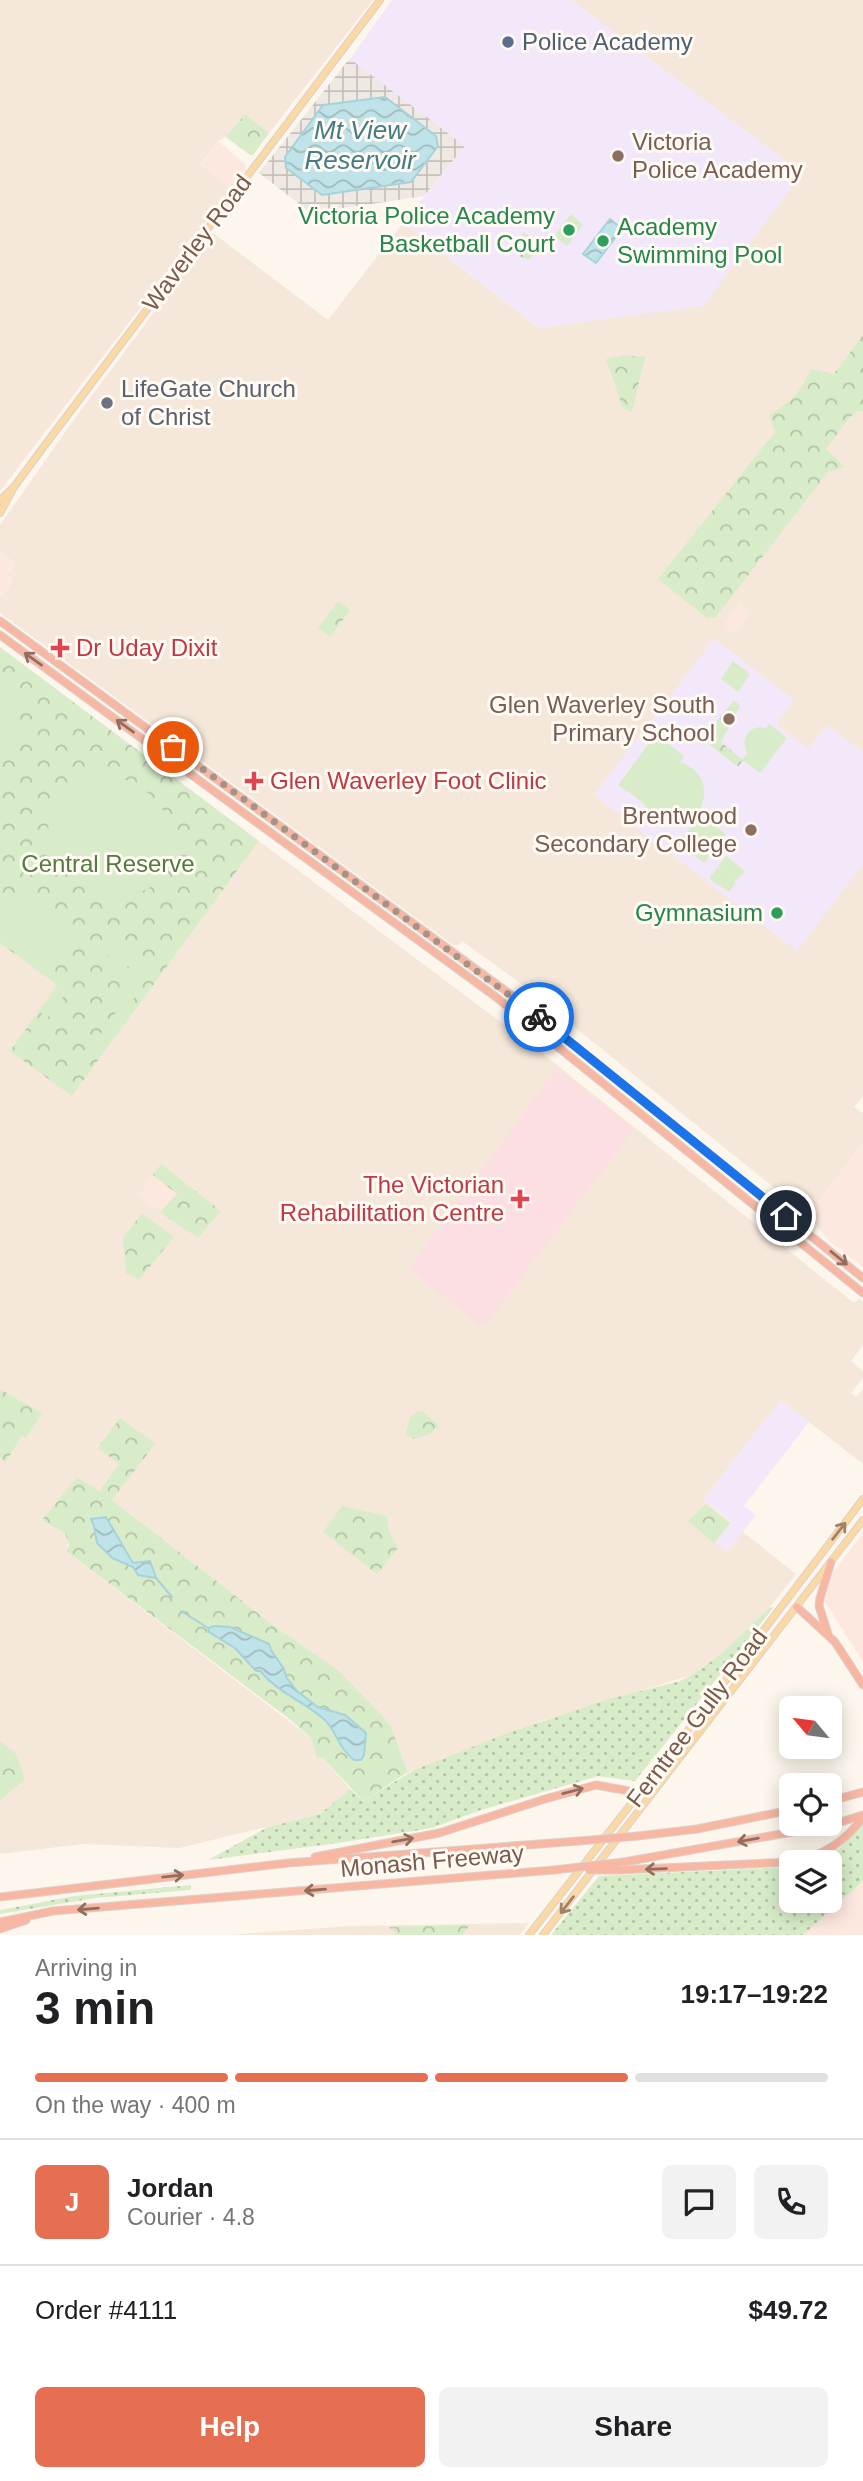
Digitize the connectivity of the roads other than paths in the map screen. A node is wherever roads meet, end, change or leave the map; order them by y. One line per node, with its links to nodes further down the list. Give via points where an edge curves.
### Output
1 (380, 0): 2 (main road, Waverley Road)
2 (14, 487): 3 (main road, Waverley Road); 4 (main road, Waverley Road)
3 (0, 500)
4 (0, 513)
5 (0, 621): 7 (highway, one-way to 7, via 510,994)
6 (0, 635): 8 (highway, one-way to 6, via 496,997)
7 (863, 1278)
8 (863, 1293)
9 (863, 1499): 16 (main road, Ferntree Gully Road, one-way to 9)
10 (863, 1520): 11 (main road, Ferntree Gully Road)
11 (831, 1562): 12 (main road, Ferntree Gully Road); 13 (highway, via 819,1606)
12 (797, 1607): 13 (highway); 29 (main road, Ferntree Gully Road, one-way to 29)
13 (828, 1635): 14 (highway)
14 (863, 1685)
15 (863, 1792): 17 (highway)
16 (639, 1793): 21 (highway, one-way to 16, via 439,1833 596,1785); 28 (main road, Ferntree Gully Road)
17 (842, 1798)
18 (779, 1812): 21 (highway, Monash Freeway, bridge, via 638,1836)
19 (863, 1816): 20 (highway); 23 (highway, Monash Freeway, one-way to 23, bridge, via 624,1862)
20 (826, 1850)
21 (288, 1863): 24 (highway, Monash Freeway, one-way to 21)
22 (779, 1863): 23 (highway, one-way to 23, bridge)
23 (554, 1870): 25 (highway, Monash Freeway, one-way to 25)
24 (3, 1896)
25 (53, 1912): 26 (highway, Monash Freeway); 27 (highway)
26 (0, 1922)
27 (0, 1929)
28 (529, 1935)
29 (543, 1935)

